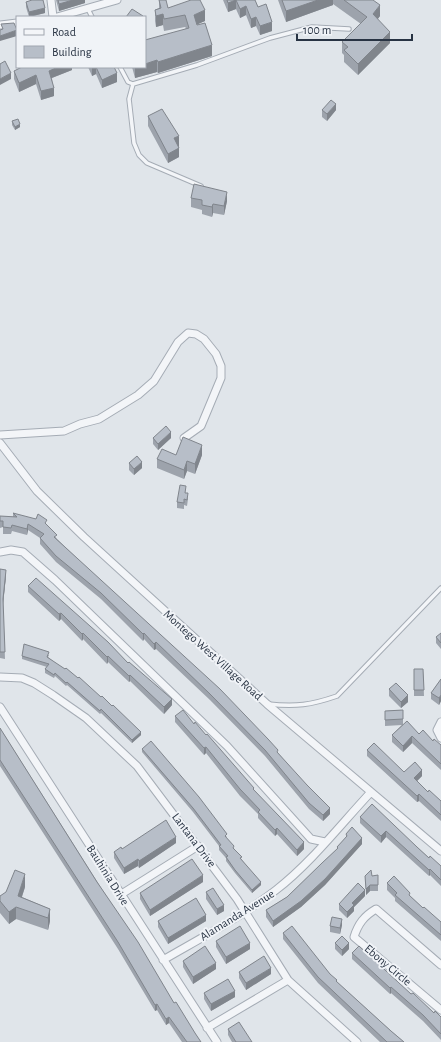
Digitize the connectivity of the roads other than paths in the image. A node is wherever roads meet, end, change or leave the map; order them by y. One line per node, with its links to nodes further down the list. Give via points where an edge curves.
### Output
1 (50, 0): 4 (street)
2 (117, 0): 3 (street)
3 (88, 9): 5 (street); 6 (lane)
4 (53, 16)
5 (61, 16)
6 (92, 16)
7 (16, 23): 8 (street)
8 (0, 25)
9 (349, 29): 11 (lane, via 312,27 270,38 197,65)
10 (121, 68): 11 (lane, via 128,82)
11 (133, 84): 12 (lane, via 129,99 134,143 139,155 147,164)
12 (201, 186)
13 (0, 435): 14 (street, via 64,430 99,419 144,390 188,333 204,339 216,354 221,366 221,378 201,426)
14 (184, 438)
15 (0, 443): 19 (street, Montego West Village Road, via 47,502)
16 (0, 552): 24 (street, via 22,552 55,580 228,746 311,839)
17 (441, 588): 19 (lane, via 337,696 296,707)
18 (0, 677): 25 (street, Lantana Drive, via 22,678 34,683 86,718 137,766)
19 (267, 704): 23 (street, Montego West Village Road)
20 (0, 707): 27 (street, Bauhinia Drive)
21 (441, 722): 22 (street, via 437,730)
22 (441, 738)
23 (371, 792): 24 (street, Alamanda Avenue); 26 (street, Montego West Village Road)
24 (325, 842): 28 (street, Alamanda Avenue, via 296,873)
25 (198, 846): 27 (street); 28 (street, Lantana Drive)
26 (441, 851)
27 (120, 894): 29 (street, Bauhinia Drive)
28 (246, 912): 29 (street, Alamanda Avenue); 31 (street, Lantana Drive)
29 (163, 960): 33 (street, Bauhinia Drive)
30 (441, 965): 32 (street, Ebony Circle, via 376,910 368,914 357,928 354,937)
31 (288, 980): 33 (street); 35 (street, Lantana Drive)
32 (441, 1010)
33 (207, 1028): 34 (street, Bauhinia Drive)
34 (216, 1042)
35 (357, 1042)

